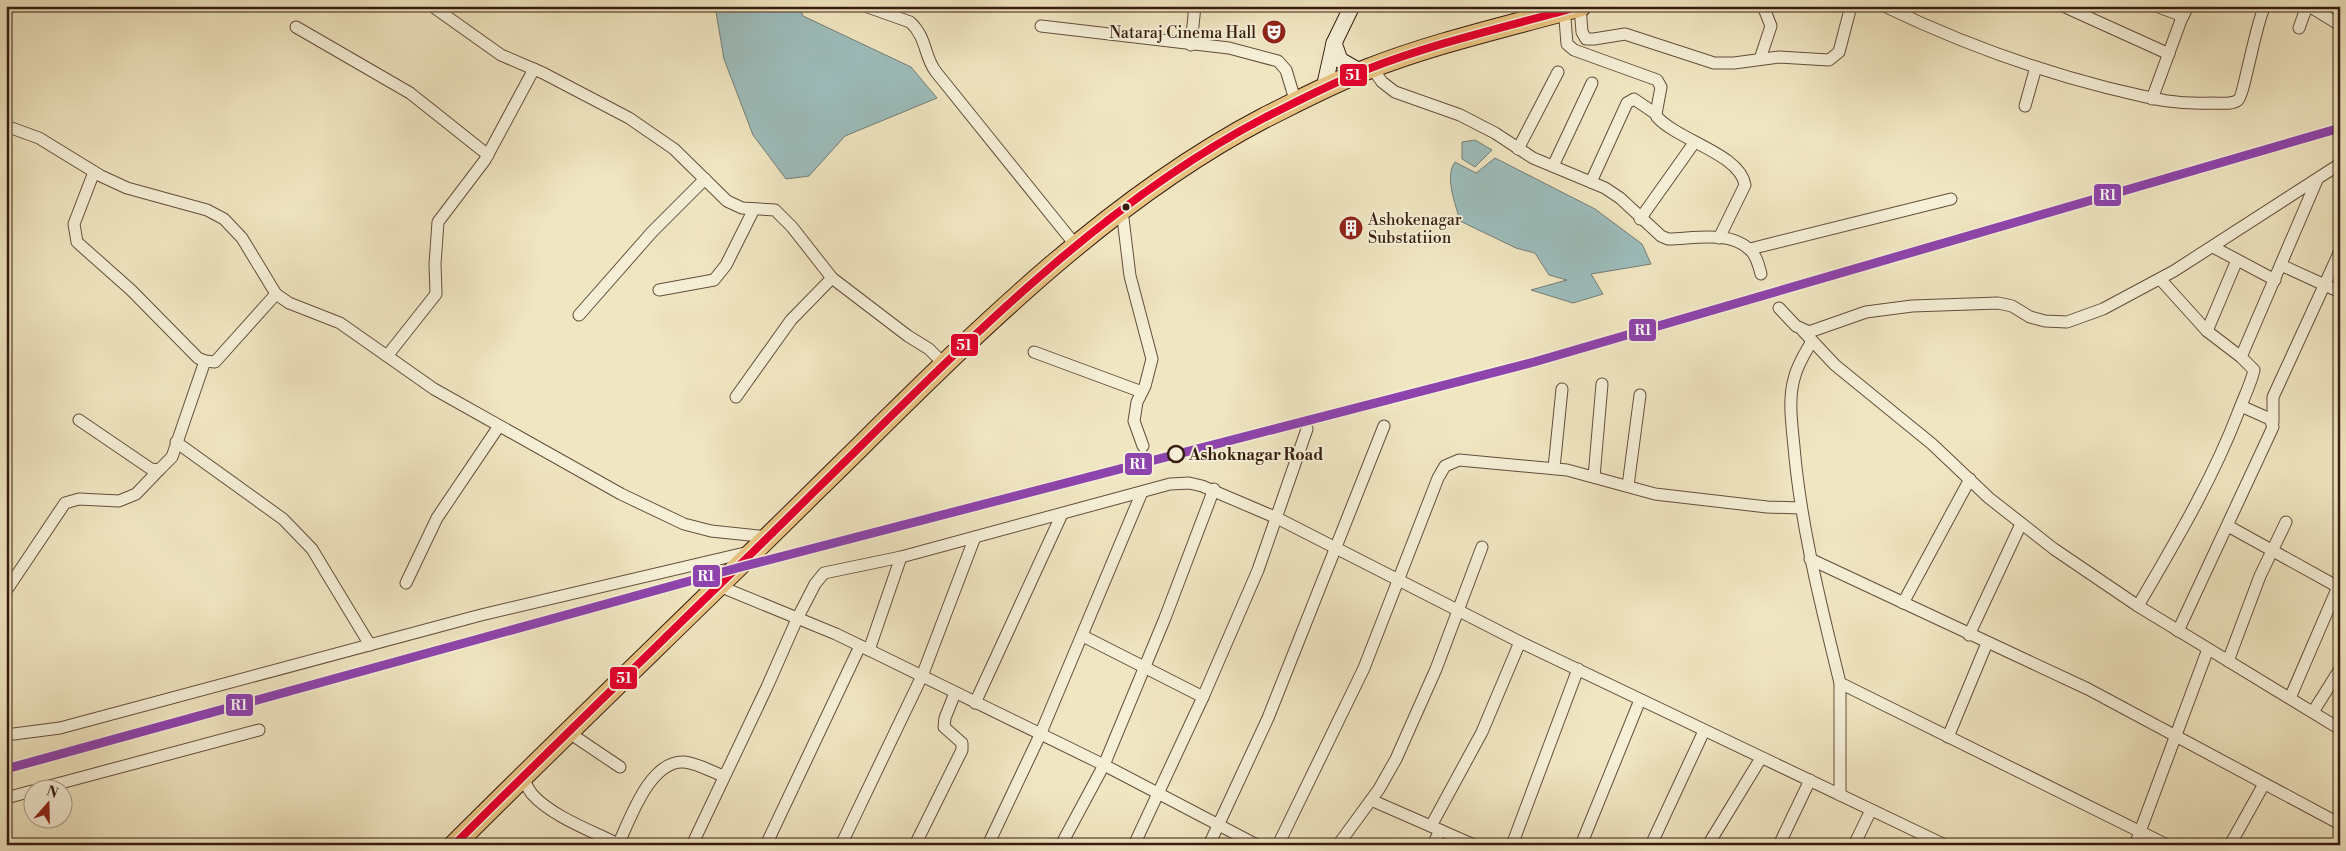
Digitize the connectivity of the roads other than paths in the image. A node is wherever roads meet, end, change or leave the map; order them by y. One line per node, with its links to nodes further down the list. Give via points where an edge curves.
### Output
1 (432, 6): 23 (street, via 501,55)
2 (865, 6): 47 (street, via 914,26 921,34 934,70)
3 (1195, 6): 19 (street)
4 (1352, 6): 18 (main road)
5 (1763, 6): 21 (street, via 1772,26)
6 (1851, 6): 21 (street, via 1835,57 1829,60)
7 (1884, 6): 22 (street, via 1950,37)
8 (2064, 6): 20 (street)
9 (2156, 6): 13 (street)
10 (2308, 6): 14 (street); 17 (street)
11 (1573, 8): 21 (street, via 1586,39 1625,34 1714,63); 24 (highway, via 1454,40); 31 (street, via 1567,44 1574,50 1657,80 1660,87)
12 (2261, 8): 28 (street, via 2242,92 2236,102 2178,104)
13 (2186, 11): 20 (street)
14 (2340, 25)
15 (1041, 26): 19 (street)
16 (296, 27): 35 (street, via 410,94)
17 (2299, 28)
18 (1334, 43): 24 (main road, via 1340,60); 27 (main road)
19 (1191, 45): 29 (street, via 1229,48 1281,63)
20 (2169, 54): 28 (street)
21 (1760, 59)
22 (2036, 67): 28 (street); 30 (street)
23 (534, 69): 35 (street); 39 (street, via 629,118 674,150)
24 (1367, 70): 27 (highway); 34 (street, via 1395,92 1460,115)
25 (1558, 72): 34 (street)
26 (1592, 83): 37 (street)
27 (1324, 88): 29 (highway)
28 (2152, 100)
29 (1296, 102): 44 (highway, via 1214,148)
30 (2025, 106)
31 (1656, 114): 33 (street); 41 (street, via 1634,99 1626,103)
32 (6, 126): 38 (street, via 39,138)
33 (1694, 143): 45 (street); 46 (street, via 1729,161 1743,176 1744,185)
34 (1518, 149): 37 (street)
35 (488, 155): 67 (street, via 438,222 436,294)
36 (2340, 164): 40 (street)
37 (1553, 166): 41 (street)
38 (94, 172): 60 (street, via 127,188 207,210 224,219 242,238); 69 (street, via 74,224 77,242 131,290 198,358)
39 (705, 179): 43 (street, via 727,201); 62 (street, via 652,232)
40 (2317, 180): 48 (street); 52 (street)
41 (1591, 182): 45 (street, via 1620,198)
42 (1951, 199): 49 (street)
43 (754, 210): 54 (street, via 775,210); 58 (street, via 726,265 714,280)
44 (1122, 210): 47 (highway); 73 (street, via 1130,276 1152,359)
45 (1640, 218): 46 (street, via 1668,239)
46 (1720, 238): 49 (street)
47 (1077, 247): 70 (highway)
48 (2213, 247): 51 (street); 55 (street)
49 (1750, 249): 53 (street)
50 (2340, 251): 57 (street)
51 (2237, 260): 56 (street); 64 (street)
52 (2281, 265): 56 (street); 57 (street)
53 (1761, 274)
54 (832, 278): 70 (street, via 930,349); 75 (street, via 791,320)
55 (2160, 279): 63 (street, via 2103,309 2067,322 2030,317 2012,306 1998,303 1912,306 1866,312 1816,331); 64 (street)
56 (2275, 280): 68 (street)
57 (2325, 285): 59 (street); 78 (street, via 2273,397)
58 (659, 290)
59 (2340, 292)
60 (276, 294): 67 (street, via 289,303 340,323); 69 (street, via 215,362)
61 (1779, 308): 63 (street)
62 (579, 315)
63 (1803, 331): 65 (street)
64 (2206, 331): 68 (street)
65 (1812, 341): 87 (street, via 1835,365); 91 (street, via 1798,366 1792,390)
66 (1034, 352): 73 (street)
67 (387, 356): 79 (street, via 434,389)
68 (2241, 356): 76 (street, via 2254,370)
69 (205, 361): 82 (street)
70 (944, 364): 97 (highway)
71 (1602, 384): 86 (street)
72 (1562, 390): 84 (street)
73 (1142, 392): 83 (street, via 1134,421)
74 (1640, 395): 88 (street)
75 (736, 397)
76 (2241, 406): 78 (street); 111 (street, via 2199,497)
77 (79, 420): 85 (street, via 151,469)
78 (2273, 422): 96 (street)
79 (499, 426): 97 (street, via 621,494 684,524 711,531); 106 (street, via 437,518)
80 (1384, 426): 100 (street)
81 (1307, 429): 93 (street)
82 (176, 442): 85 (street, via 172,457); 119 (street, via 282,519 312,549)
83 (1143, 446)
84 (1554, 468): 86 (street); 105 (street, via 1459,460 1445,466)
85 (160, 470): 109 (street, via 136,494 119,501 79,499 65,503)
86 (1594, 477): 88 (street)
87 (1970, 479): 95 (street); 110 (street)
88 (1628, 486): 91 (street, via 1674,496)
89 (1214, 489): 90 (street, via 1189,483 1170,484); 93 (street); 123 (street)
90 (1142, 492): 92 (street); 116 (street)
91 (1800, 508): 104 (street)
92 (1062, 514): 98 (street); 132 (street)
93 (1277, 518): 100 (street); 129 (street)
94 (2286, 522): 102 (street)
95 (2021, 524): 111 (street, via 2092,577); 115 (street)
96 (2228, 526): 102 (street); 114 (street)
97 (768, 537): 101 (highway)
98 (975, 537): 103 (street); 126 (street)
99 (1482, 547): 112 (street)
100 (1337, 548): 105 (street); 156 (street, via 1268,718)
101 (754, 551): 107 (highway); 119 (street, via 481,615)
102 (2272, 551): 108 (street); 122 (street)
103 (901, 557): 113 (street, via 824,573); 120 (street)
104 (1810, 559): 110 (street); 127 (street)
105 (1399, 579): 112 (street); 172 (street, via 1364,668)
106 (406, 583)
107 (718, 586): 113 (street); 137 (highway)
108 (2339, 586): 130 (street)
109 (6, 591)
110 (1903, 603): 115 (street)
111 (2138, 606): 114 (street)
112 (1459, 609): 117 (street); 154 (street, via 1396,759)
113 (797, 619): 120 (street); 145 (street)
114 (2178, 631): 121 (street)
115 (1969, 634): 118 (street)
116 (1083, 636): 123 (street); 140 (street)
117 (1520, 642): 124 (street); 158 (street)
118 (1987, 643): 138 (street, via 2088,689); 141 (street)
119 (370, 645): 139 (street, via 60,728)
120 (865, 648): 126 (street); 164 (street)
121 (2208, 649): 122 (street); 138 (street)
122 (2228, 661): 130 (street)
123 (1144, 667): 129 (street); 143 (street)
124 (1578, 669): 131 (street); 176 (street)
125 (2340, 669): 133 (street)
126 (922, 676): 128 (street); 165 (street)
127 (1840, 683): 141 (street); 152 (street)
128 (955, 693): 132 (street); 166 (street, via 944,727 962,743 962,750)
129 (1203, 697): 150 (street)
130 (2290, 698): 133 (street)
131 (1640, 700): 136 (street); 177 (street)
132 (975, 703): 140 (street)
133 (2312, 712): 134 (street)
134 (2340, 729)
135 (259, 730): 147 (street)
136 (1704, 731): 142 (street); 178 (street)
137 (568, 732): 144 (street); 146 (highway)
138 (2175, 734): 149 (street); 159 (street)
139 (6, 735)
140 (1040, 735): 143 (street); 167 (street)
141 (1948, 737): 159 (street)
142 (1761, 758): 148 (street); 179 (street)
143 (1104, 765): 150 (street); 168 (street)
144 (620, 767)
145 (724, 776): 161 (street, via 686,762 661,770 635,806); 163 (street)
146 (522, 777): 161 (street, via 531,793 541,802); 162 (highway)
147 (72, 780)
148 (1810, 780): 152 (street); 180 (street)
149 (2264, 784): 157 (street); 185 (street)
150 (1159, 793): 156 (street); 169 (street)
151 (22, 794): 153 (street)
152 (1840, 795): 155 (street)
153 (6, 798)
154 (1371, 800): 158 (street); 173 (street)
155 (1871, 810): 160 (street); 181 (street)
156 (1220, 824): 170 (street); 171 (street)
157 (2340, 824)
158 (1436, 828): 174 (street); 175 (street)
159 (2142, 832): 183 (street); 184 (street)
160 (1928, 841): 182 (street)
161 (618, 844)
162 (454, 845)
163 (692, 845)
164 (766, 845)
165 (841, 845)
166 (915, 845)
167 (988, 845)
168 (1061, 845)
169 (1134, 845)
170 (1209, 845)
171 (1257, 845)
172 (1278, 845)
173 (1338, 845)
174 (1433, 845)
175 (1474, 845)
176 (1512, 845)
177 (1581, 845)
178 (1651, 845)
179 (1708, 845)
180 (1779, 845)
181 (1854, 845)
182 (1945, 845)
183 (2135, 845)
184 (2167, 845)
185 (2230, 845)

